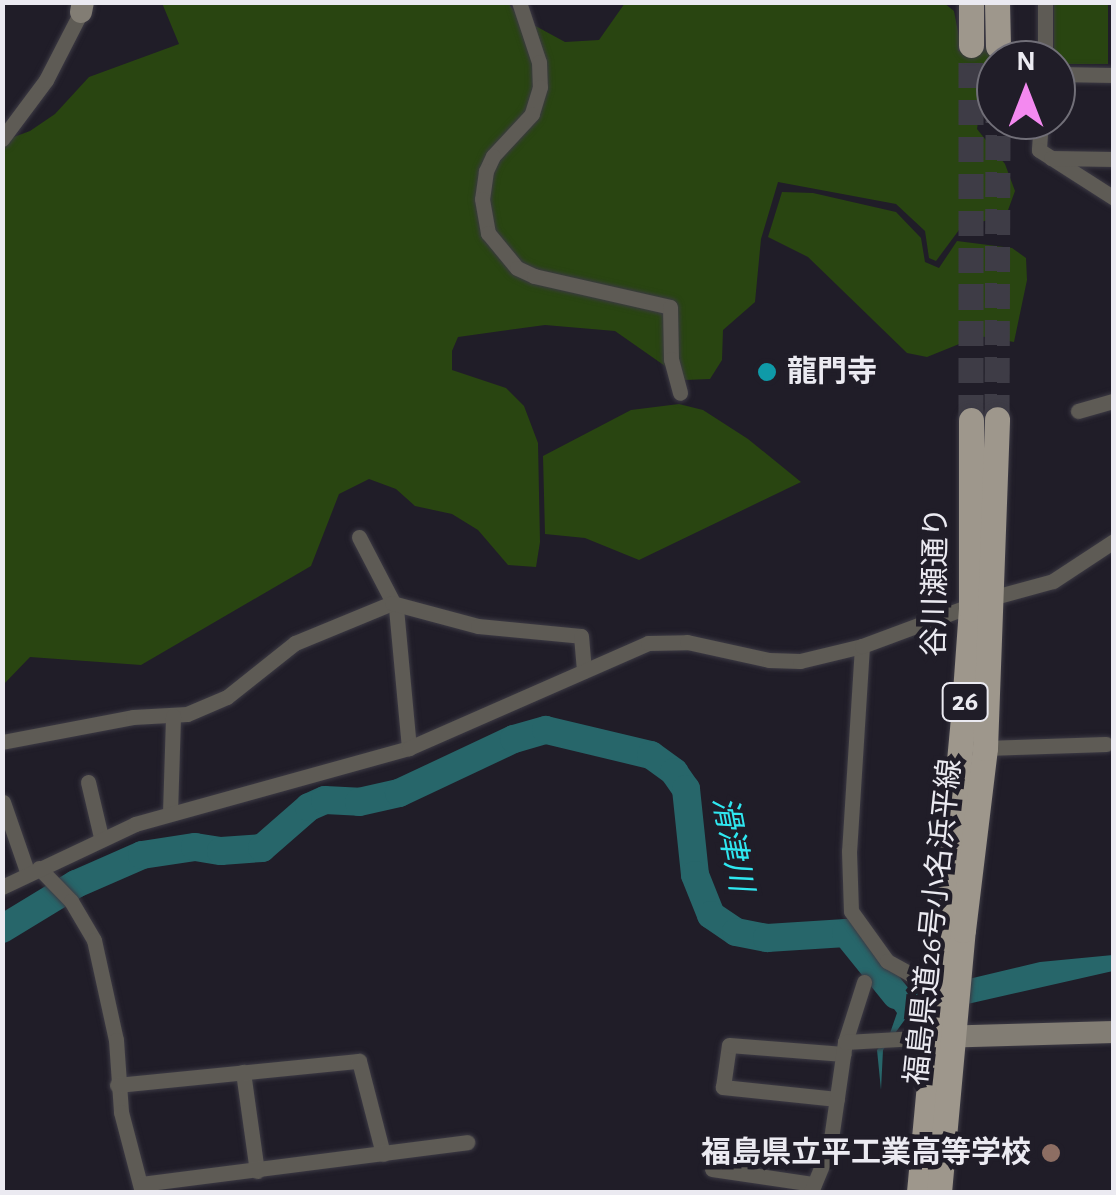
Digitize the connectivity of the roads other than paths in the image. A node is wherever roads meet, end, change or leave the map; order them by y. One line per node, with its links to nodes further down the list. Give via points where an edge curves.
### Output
1 (519, 2): 16 (street, via 539,62 540,87 532,114 486,171 488,232 517,268 534,276 670,307 671,359)
2 (971, 2): 8 (main road)
3 (998, 2): 6 (main road)
4 (1045, 2): 7 (street)
5 (82, 7): 11 (street, via 46,80)
6 (998, 40)
7 (1045, 40)
8 (971, 45)
9 (1076, 74): 10 (street)
10 (1114, 75)
11 (2, 139)
12 (1040, 140): 13 (street)
13 (1047, 158): 14 (street); 15 (street)
14 (1114, 158)
15 (1114, 198)
16 (680, 393)
17 (1114, 401): 18 (street)
18 (1078, 411)
19 (997, 419): 24 (main road, 福島県道26号小名浜平線 / 26)
20 (971, 420): 24 (main road, 谷川瀬通り / 26)
21 (359, 537): 23 (street)
22 (1114, 541): 24 (street, via 1053,581)
23 (392, 603): 26 (street, via 478,626 581,636); 27 (street, via 295,643 228,697); 30 (street)
24 (981, 603): 25 (street); 31 (main road, 福島県道26号小名浜平線 / 26); 38 (main road, 谷川瀬通り / 26)
25 (862, 646): 26 (street, via 800,661 687,642 648,644); 38 (street, via 851,911 887,961 910,974)
26 (584, 671): 30 (street)
27 (172, 716): 28 (street); 34 (street)
28 (2, 742)
29 (1106, 744): 31 (street)
30 (409, 748): 34 (street)
31 (986, 748): 38 (main road, 福島県道26号小名浜平線 / 26)
32 (88, 782): 35 (street)
33 (3, 802): 36 (street)
34 (170, 814): 35 (street)
35 (101, 838): 36 (street)
36 (34, 871): 37 (street); 44 (street, via 54,880 94,940 108,990)
37 (2, 886)
38 (945, 975): 40 (main road, 福島県道26号小名浜平線 / 26)
39 (864, 982): 42 (street)
40 (944, 1030): 41 (street); 42 (street); 52 (main road, 26); 53 (main road, 福島県道26号小名浜平線 / 26)
41 (1114, 1032)
42 (844, 1048): 45 (street); 45 (street, via 729,1045 723,1086)
43 (243, 1072): 44 (street); 47 (street, via 359,1061); 49 (street)
44 (117, 1085): 50 (street)
45 (837, 1100): 51 (street, via 830,1146)
46 (467, 1142): 47 (street)
47 (384, 1154): 49 (street)
48 (712, 1169): 51 (street)
49 (257, 1172): 50 (street)
50 (142, 1188)
51 (812, 1188)
52 (919, 1192)
53 (939, 1192)

